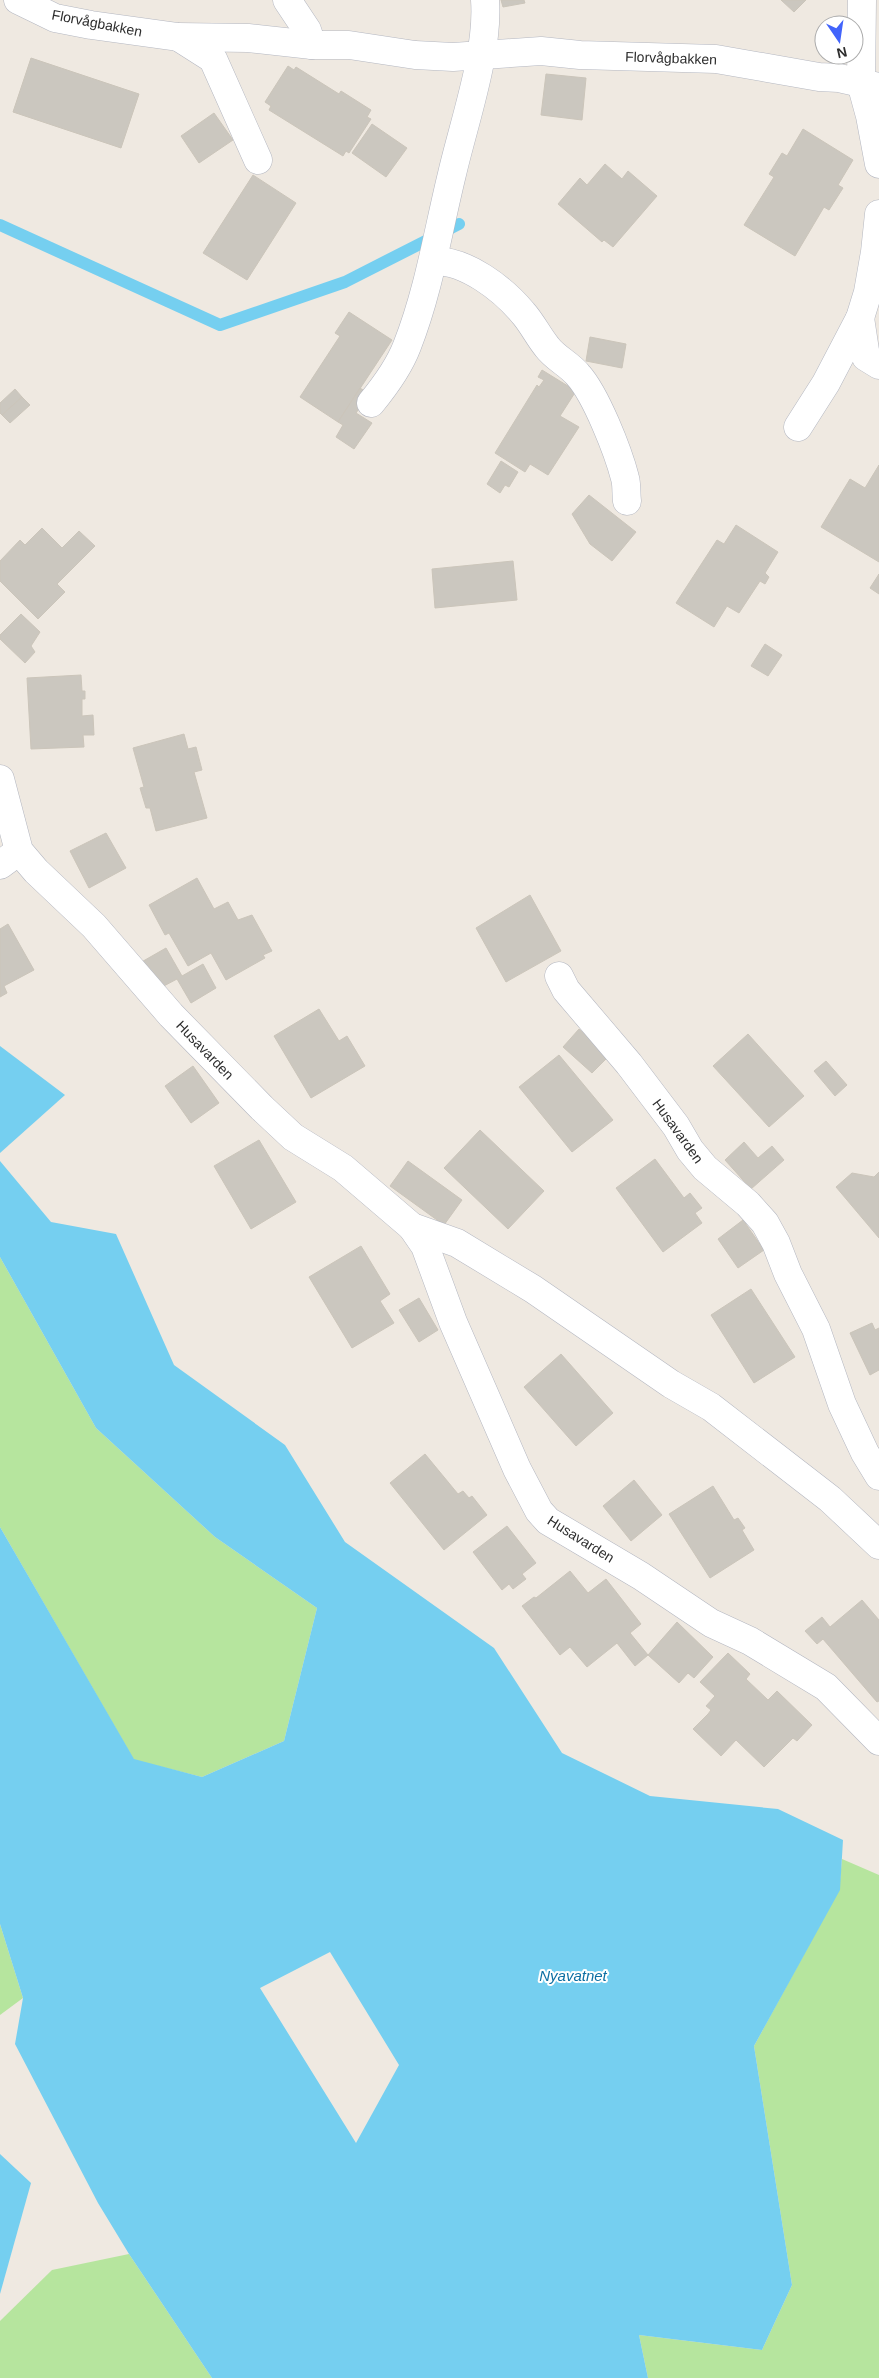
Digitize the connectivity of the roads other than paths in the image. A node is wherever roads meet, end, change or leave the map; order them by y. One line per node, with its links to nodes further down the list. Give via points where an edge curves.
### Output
1 (18, 0): 5 (street, Florvågbakken, via 56,18)
2 (287, 0): 6 (street)
3 (485, 0): 7 (street)
4 (862, 0): 8 (street)
5 (178, 38): 6 (street, Florvågbakken, via 248,38); 9 (street, Florvågbakken, via 213,59)
6 (312, 45): 7 (street, Florvågbakken, via 348,45 453,57)
7 (480, 55): 8 (street, Florvågbakken, via 541,51 716,59); 12 (street)
8 (870, 85): 10 (street, via 870,116)
9 (258, 160)
10 (879, 164)
11 (879, 214): 13 (street)
12 (433, 262): 16 (street, via 407,346 394,372); 18 (street, via 446,262 474,271 491,284 522,312 548,349 578,374 590,391 611,438 626,479)
13 (874, 295): 14 (street)
14 (860, 318): 15 (street, via 866,357); 17 (street, via 826,383)
15 (879, 365)
16 (371, 403)
17 (798, 427)
18 (627, 501)
19 (0, 779): 20 (street, Husavarden)
20 (9, 858): 22 (street, Husavarden, via 36,872 94,926 171,1015 293,1137 343,1168)
21 (559, 976): 23 (street, Husavarden, via 566,990 629,1064 705,1168 748,1204 765,1223 816,1330 842,1404)
22 (412, 1227): 24 (street, Husavarden, via 457,1243 533,1289 710,1407 830,1499); 25 (street, Husavarden, via 425,1246 453,1322 517,1469 539,1511 548,1521 641,1576 711,1623 750,1641 826,1687)
23 (879, 1476)
24 (879, 1545)
25 (879, 1741)

